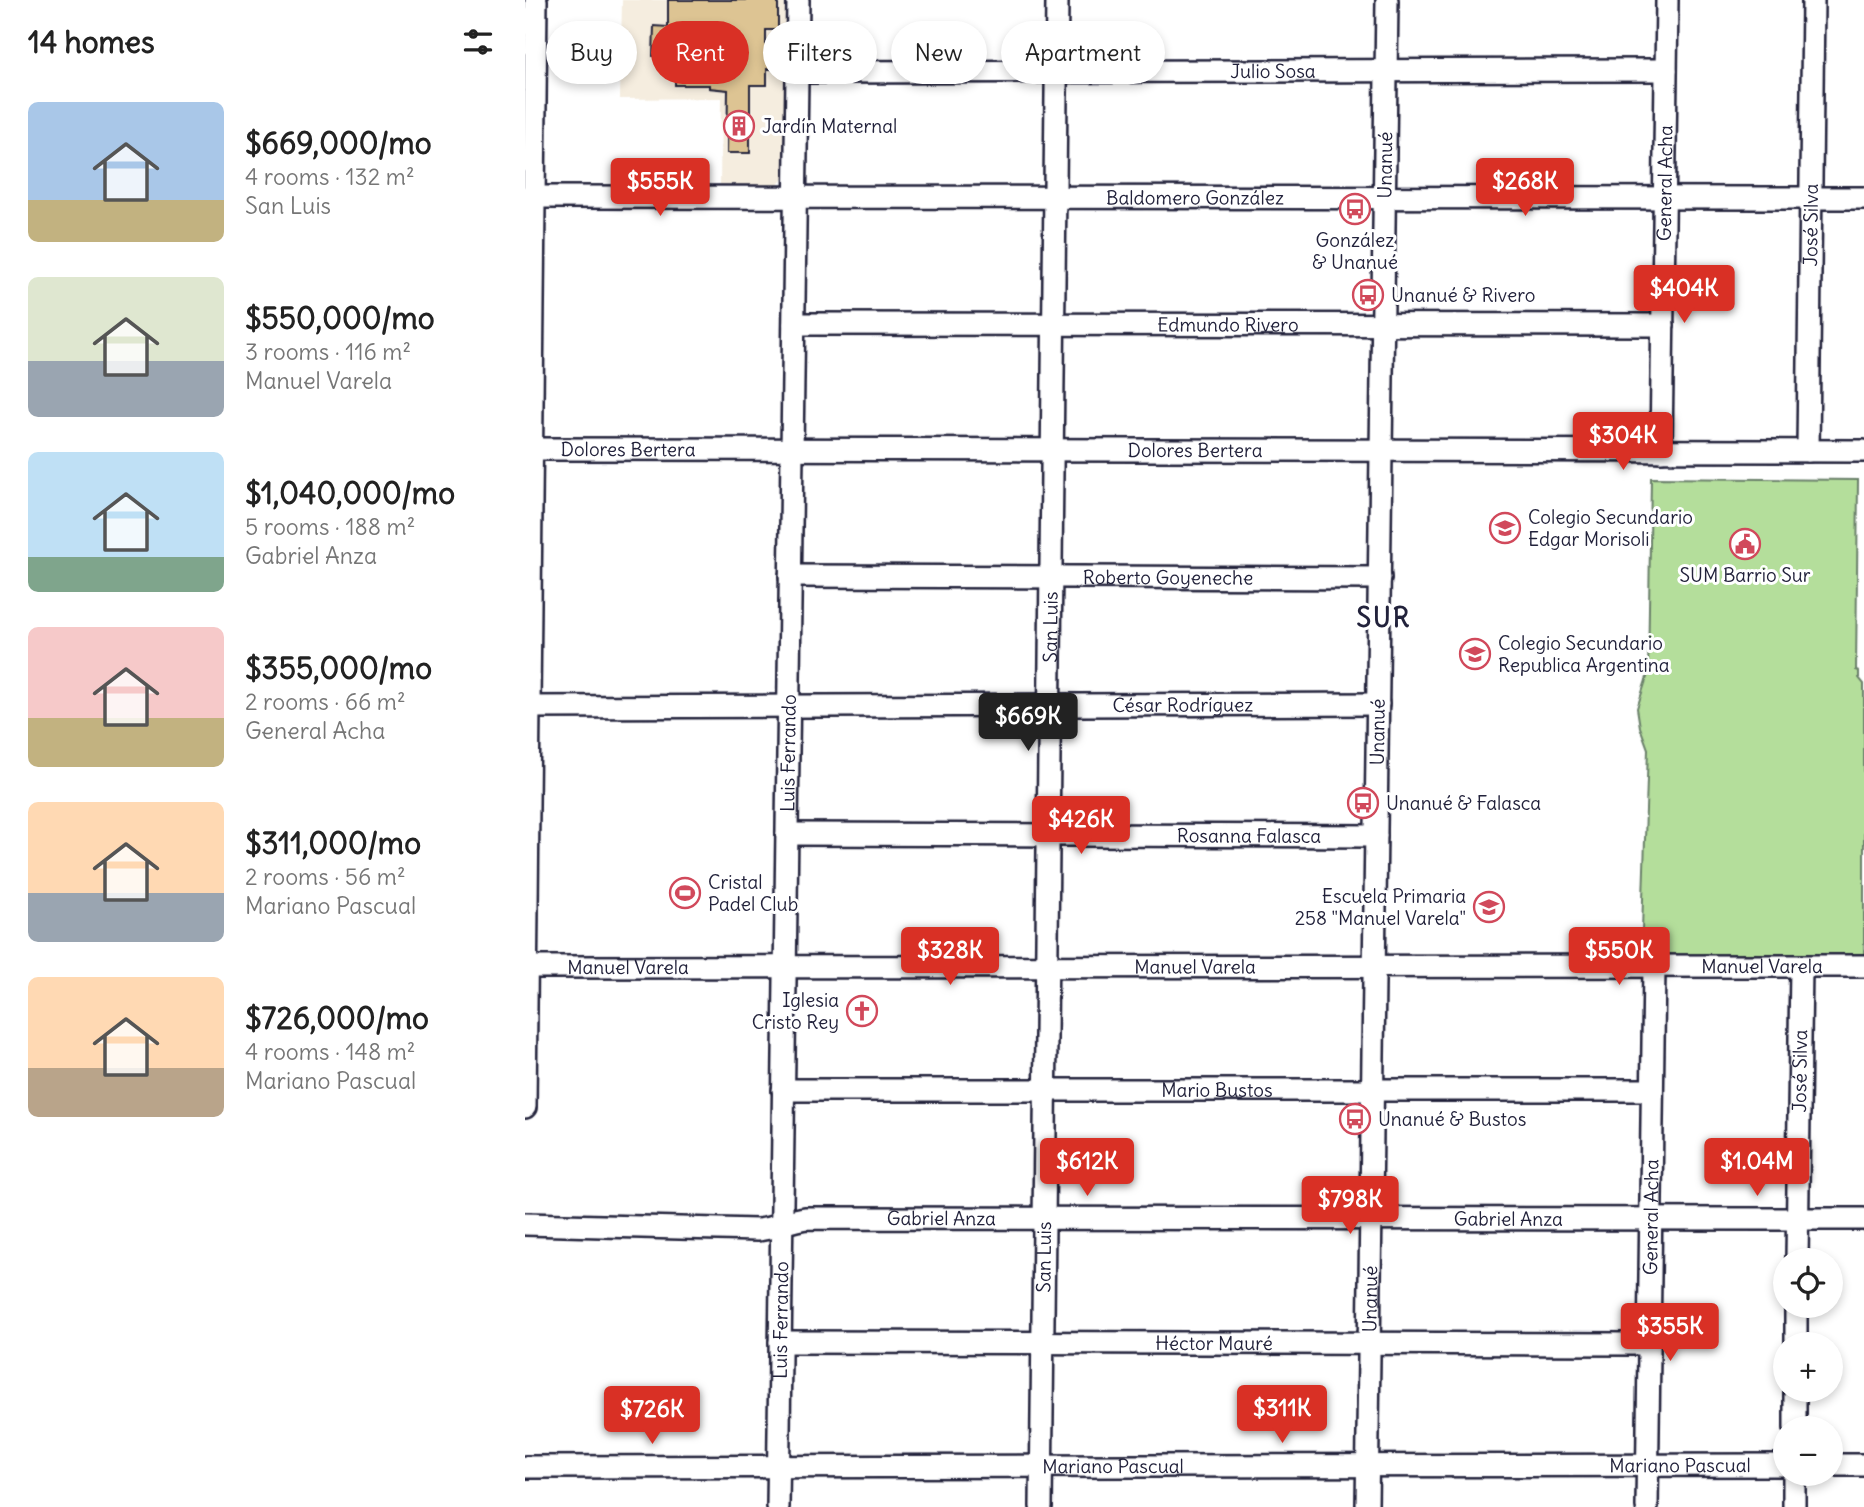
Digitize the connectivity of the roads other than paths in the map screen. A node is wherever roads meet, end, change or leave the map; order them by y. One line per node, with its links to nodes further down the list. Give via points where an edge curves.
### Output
1 (536, 0): 16 (street)
2 (798, 0): 7 (street, Luis Ferrando)
3 (1057, 0): 8 (street, San Luis)
4 (1387, 0): 10 (street, Unanué)
5 (1667, 0): 9 (street, General Acha)
6 (1813, 0): 21 (street, José Silva)
7 (798, 21)
8 (1057, 21)
9 (1666, 70): 10 (street, Julio Sosa); 20 (street, General Acha)
10 (1386, 71): 13 (street, Julio Sosa); 19 (street, Unanué)
11 (877, 72): 12 (street, Julio Sosa)
12 (1001, 72)
13 (1165, 72)
14 (797, 84): 17 (street, Luis Ferrando)
15 (1056, 84): 18 (street, San Luis)
16 (529, 197): 17 (street, Baldomero González); 27 (street)
17 (795, 197): 18 (street, Baldomero González); 23 (street, Luis Ferrando)
18 (1055, 197): 19 (street, Baldomero González); 24 (street, San Luis)
19 (1385, 197): 20 (street, Baldomero González); 25 (street, Unanué)
20 (1664, 198): 21 (street, Baldomero González); 26 (street, General Acha)
21 (1811, 198): 22 (street, Baldomero González); 32 (street, José Silva)
22 (1864, 198)
23 (794, 324): 24 (street, Edmundo Rivero); 28 (street, Luis Ferrando)
24 (1053, 324): 25 (street, Edmundo Rivero); 29 (street, San Luis)
25 (1383, 325): 26 (street, Edmundo Rivero); 30 (street, Unanué)
26 (1663, 325): 31 (street, General Acha)
27 (528, 449): 28 (street, Dolores Bertera); 40 (street)
28 (792, 450): 29 (street, Dolores Bertera); 34 (street, Luis Ferrando)
29 (1052, 450): 30 (street, Dolores Bertera); 35 (street, San Luis)
30 (1381, 451): 31 (street, Dolores Bertera); 36 (street, Unanué)
31 (1661, 451): 32 (street, Dolores Bertera)
32 (1808, 451): 33 (street, Dolores Bertera)
33 (1864, 451)
34 (790, 576): 35 (street, Roberto Goyeneche); 39 (street, Luis Ferrando)
35 (1051, 577): 36 (street, Roberto Goyeneche); 38 (street, San Luis)
36 (1380, 578): 37 (street, Unanué)
37 (1378, 704): 38 (street, César Rodríguez); 43 (street, Unanué)
38 (1049, 705): 39 (street, César Rodríguez); 42 (street, San Luis)
39 (788, 706): 40 (street, César Rodríguez); 41 (street, Luis Ferrando)
40 (527, 707): 48 (street)
41 (787, 834): 42 (street, Rosanna Falasca); 44 (street, Luis Ferrando)
42 (1048, 835): 43 (street, Rosanna Falasca); 45 (street, San Luis)
43 (1376, 836): 49 (street, Unanué)
44 (785, 966): 45 (street, Manuel Varela); 48 (street, Manuel Varela); 51 (street, Luis Ferrando)
45 (1047, 966): 49 (street, Manuel Varela); 52 (street, San Luis)
46 (1801, 966): 47 (street, Manuel Varela); 50 (street, Manuel Varela); 59 (street, José Silva)
47 (1864, 966)
48 (526, 967): 55 (street)
49 (1374, 967): 50 (street, Manuel Varela); 53 (street, Unanué)
50 (1654, 967): 54 (street, General Acha)
51 (783, 1090): 52 (street, Mario Bustos); 62 (street, Luis Ferrando)
52 (1045, 1090): 53 (street, Mario Bustos); 56 (street, San Luis)
53 (1373, 1090): 54 (street, Mario Bustos); 57 (street, Unanué)
54 (1652, 1090): 58 (street, General Acha)
55 (525, 1108)
56 (1044, 1219): 57 (street, Gabriel Anza); 62 (street, Gabriel Anza, via 806,1218); 65 (street, San Luis)
57 (1371, 1219): 58 (street, Gabriel Anza); 66 (street, Unanué)
58 (1651, 1219): 59 (street, Gabriel Anza); 67 (street, General Acha)
59 (1798, 1219): 60 (street, Gabriel Anza); 63 (street, José Silva)
60 (1864, 1219)
61 (525, 1224): 62 (street, Gabriel Anza, via 757,1230)
62 (781, 1224): 64 (street, Luis Ferrando)
63 (1797, 1248)
64 (780, 1342): 65 (street, Héctor Mauré); 73 (street, Luis Ferrando)
65 (1043, 1343): 66 (street, Héctor Mauré); 74 (street, San Luis)
66 (1369, 1343): 67 (street, Héctor Mauré); 68 (street, Unanué)
67 (1649, 1344): 69 (street, General Acha)
68 (1368, 1465): 69 (street, Mariano Pascual); 74 (street, Mariano Pascual); 79 (street, Unanué)
69 (1648, 1465): 70 (street, Mariano Pascual); 80 (street, General Acha)
70 (1773, 1465)
71 (1843, 1465): 72 (street)
72 (1864, 1465)
73 (778, 1466): 74 (street, Mariano Pascual); 75 (street, Mariano Pascual); 77 (street, Luis Ferrando)
74 (1042, 1466): 78 (street, San Luis)
75 (525, 1467)
76 (1794, 1486): 81 (street)
77 (778, 1507)
78 (1041, 1507)
79 (1367, 1507)
80 (1647, 1507)
81 (1794, 1507)

